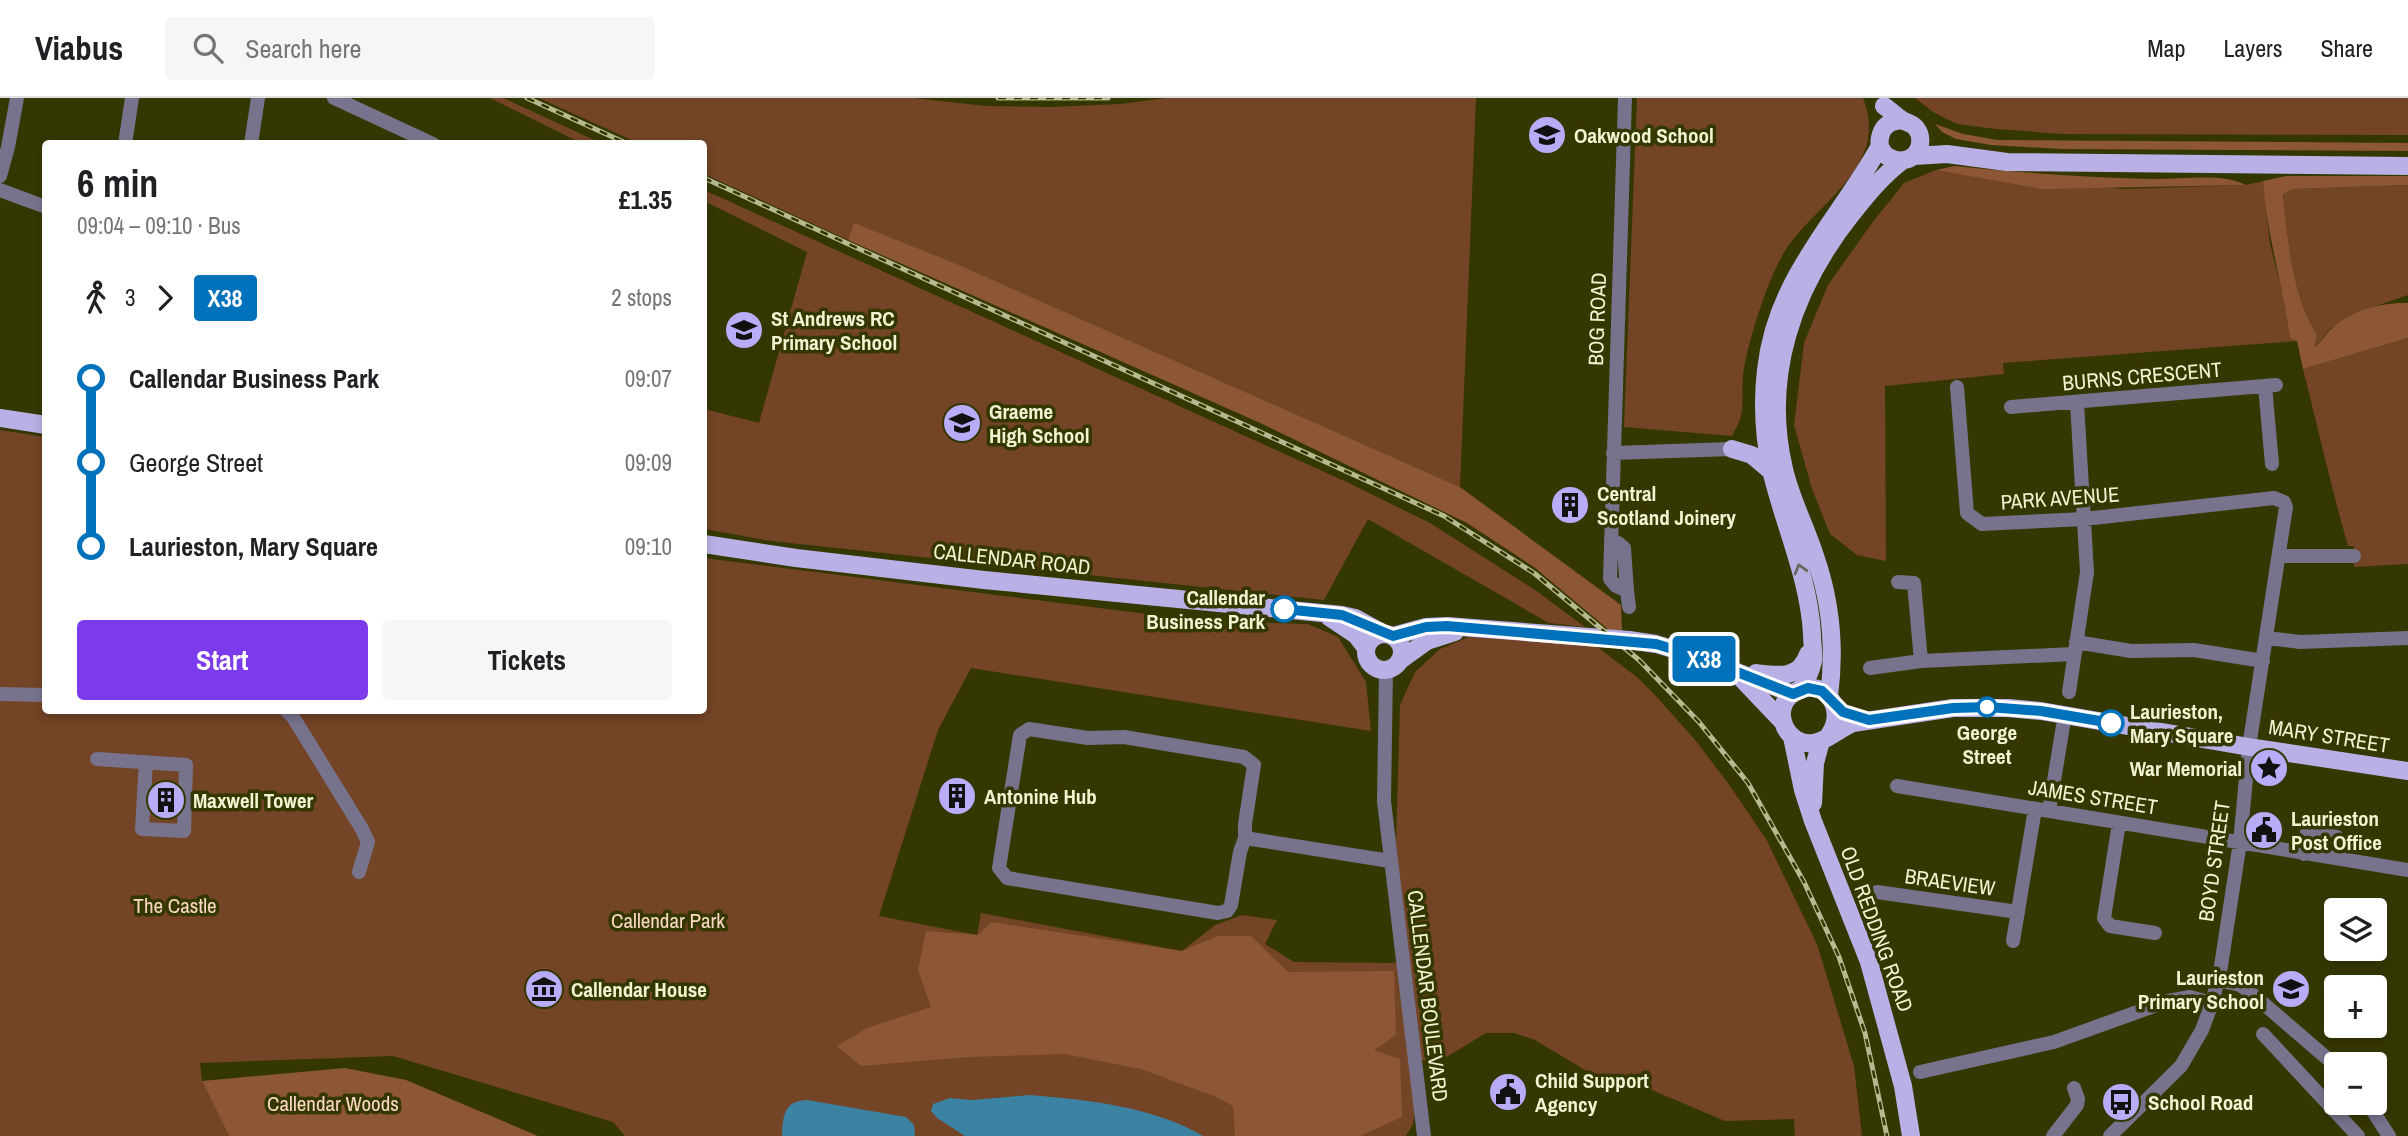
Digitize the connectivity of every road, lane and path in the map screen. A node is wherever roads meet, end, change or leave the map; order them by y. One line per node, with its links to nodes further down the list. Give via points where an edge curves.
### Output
1 (17, 98): 14 (street)
2 (132, 98): 9 (street)
3 (258, 98): 10 (street)
4 (334, 98): 11 (street)
5 (1625, 98): 24 (street, BOG ROAD)
6 (1883, 102): 7 (main road); 8 (main road)
7 (1902, 120): 8 (main road, via 1894,120); 12 (main road, via 1915,127)
8 (1881, 138): 12 (main road, via 1888,158); 22 (main road, via 1855,190 1804,261 1782,306 1766,370)
9 (126, 140)
10 (252, 140)
11 (424, 140)
12 (1912, 152): 13 (main road, via 2007,162); 48 (main road, OLD REDDING ROAD, via 1890,170 1842,226 1806,285 1784,341 1778,372 1776,426 1782,460 1826,594)
13 (2408, 166)
14 (0, 176)
15 (0, 190): 16 (street)
16 (42, 206)
17 (1957, 387): 28 (street, PARK AVENUE, via 1966,513 1982,524)
18 (2077, 403): 19 (street, BURNS CRESCENT); 25 (street, BURNS CRESCENT, via 2271,386); 28 (street)
19 (2011, 407)
20 (0, 418): 21 (main road)
21 (42, 424)
22 (1763, 427): 23 (main road, via 1749,443); 26 (main road)
23 (1732, 449): 24 (street); 26 (main road, via 1752,455)
24 (1613, 453): 33 (street, BOG ROAD, via 1610,579 1627,591)
25 (2272, 464)
26 (1771, 471): 47 (main road, one-way to 26, via 1811,617)
27 (2284, 502): 28 (street, PARK AVENUE, via 2274,498); 30 (street, BOYD STREET)
28 (2084, 519): 40 (street, via 2087,572)
29 (707, 544): 34 (main road, CALLENDAR ROAD, via 984,580)
30 (2279, 556): 31 (street); 37 (street, BOYD STREET)
31 (2354, 556)
32 (1898, 582): 42 (street, via 1914,583)
33 (1629, 607)
34 (1316, 611): 36 (main road, CALLENDAR ROAD, via 1355,618); 39 (main road, CALLENDAR ROAD, via 1348,629)
35 (1472, 628): 36 (main road, via 1426,627); 41 (main road, via 1427,641); 45 (main road, via 1643,642)
36 (1389, 635): 39 (main road, via 1373,638); 41 (main road, via 1401,643)
37 (2267, 638): 38 (street, via 2300,642); 43 (street, BOYD STREET)
38 (2408, 638)
39 (1366, 648): 46 (main road, via 1372,666)
40 (2075, 648): 42 (street); 43 (street, via 2194,650); 53 (street)
41 (1402, 659): 46 (main road)
42 (1921, 661): 44 (street)
43 (2263, 661): 56 (street, BOYD STREET)
44 (1870, 668)
45 (1726, 669): 47 (main road); 54 (main road)
46 (1386, 671): 68 (street, CALLENDAR BOULEVARD, via 1384,801)
47 (1802, 675): 48 (main road, MARY STREET, via 1815,689); 54 (main road, via 1784,706)
48 (1832, 686): 52 (main road, MARY STREET, via 1843,712); 55 (main road, OLD REDDING ROAD, via 1836,722)
49 (0, 694): 50 (street)
50 (42, 695)
51 (290, 714): 70 (street, via 368,842)
52 (1869, 720): 53 (main road, MARY STREET, via 1969,707 2008,708); 55 (main road, MARY STREET, via 1841,727)
53 (2064, 721): 56 (main road, MARY STREET); 61 (street)
54 (1787, 729): 55 (main road, via 1805,743); 62 (main road, OLD REDDING ROAD)
55 (1825, 738): 62 (main road, OLD REDDING ROAD, via 1813,781)
56 (2249, 747): 59 (main road, MARY STREET); 66 (street, BOYD STREET)
57 (97, 759): 58 (street)
58 (146, 762): 58 (street, via 142,829 184,831 186,765)
59 (2408, 771)
60 (1897, 786): 61 (street, JAMES STREET)
61 (2042, 810): 63 (street, JAMES STREET); 72 (street)
62 (1813, 821): 84 (main road, OLD REDDING ROAD, via 1869,962 1891,1038)
63 (2119, 823): 66 (street, JAMES STREET); 73 (street, via 2104,918 2110,926)
64 (2337, 837): 67 (street, via 2307,832)
65 (1245, 838): 65 (street, via 1231,905 1218,913 1007,878 999,868 1020,735 1030,729 1088,738 1124,737 1244,757 1254,765); 68 (street)
66 (2240, 842): 67 (street, JAMES STREET); 75 (street, BOYD STREET)
67 (2304, 853): 69 (street, JAMES STREET)
68 (1390, 861): 83 (street, CALLENDAR BOULEVARD)
69 (2408, 870)
70 (359, 872)
71 (1877, 892): 72 (street, BRAEVIEW)
72 (2018, 912): 74 (street)
73 (2155, 933)
74 (2013, 941)
75 (2218, 980): 76 (street, BOYD STREET); 78 (street, via 2240,985)
76 (2212, 1003): 79 (street, via 2190,997 2168,1001 2054,1042); 86 (street, BOYD STREET, via 2181,1066)
77 (2263, 1034): 87 (street)
78 (2324, 1056)
79 (1920, 1072)
80 (2074, 1088): 85 (street, via 2077,1105)
81 (2374, 1115): 82 (street)
82 (2385, 1135)
83 (1424, 1136)
84 (1911, 1136)
85 (2053, 1136)
86 (2110, 1136)
87 (2358, 1136)

